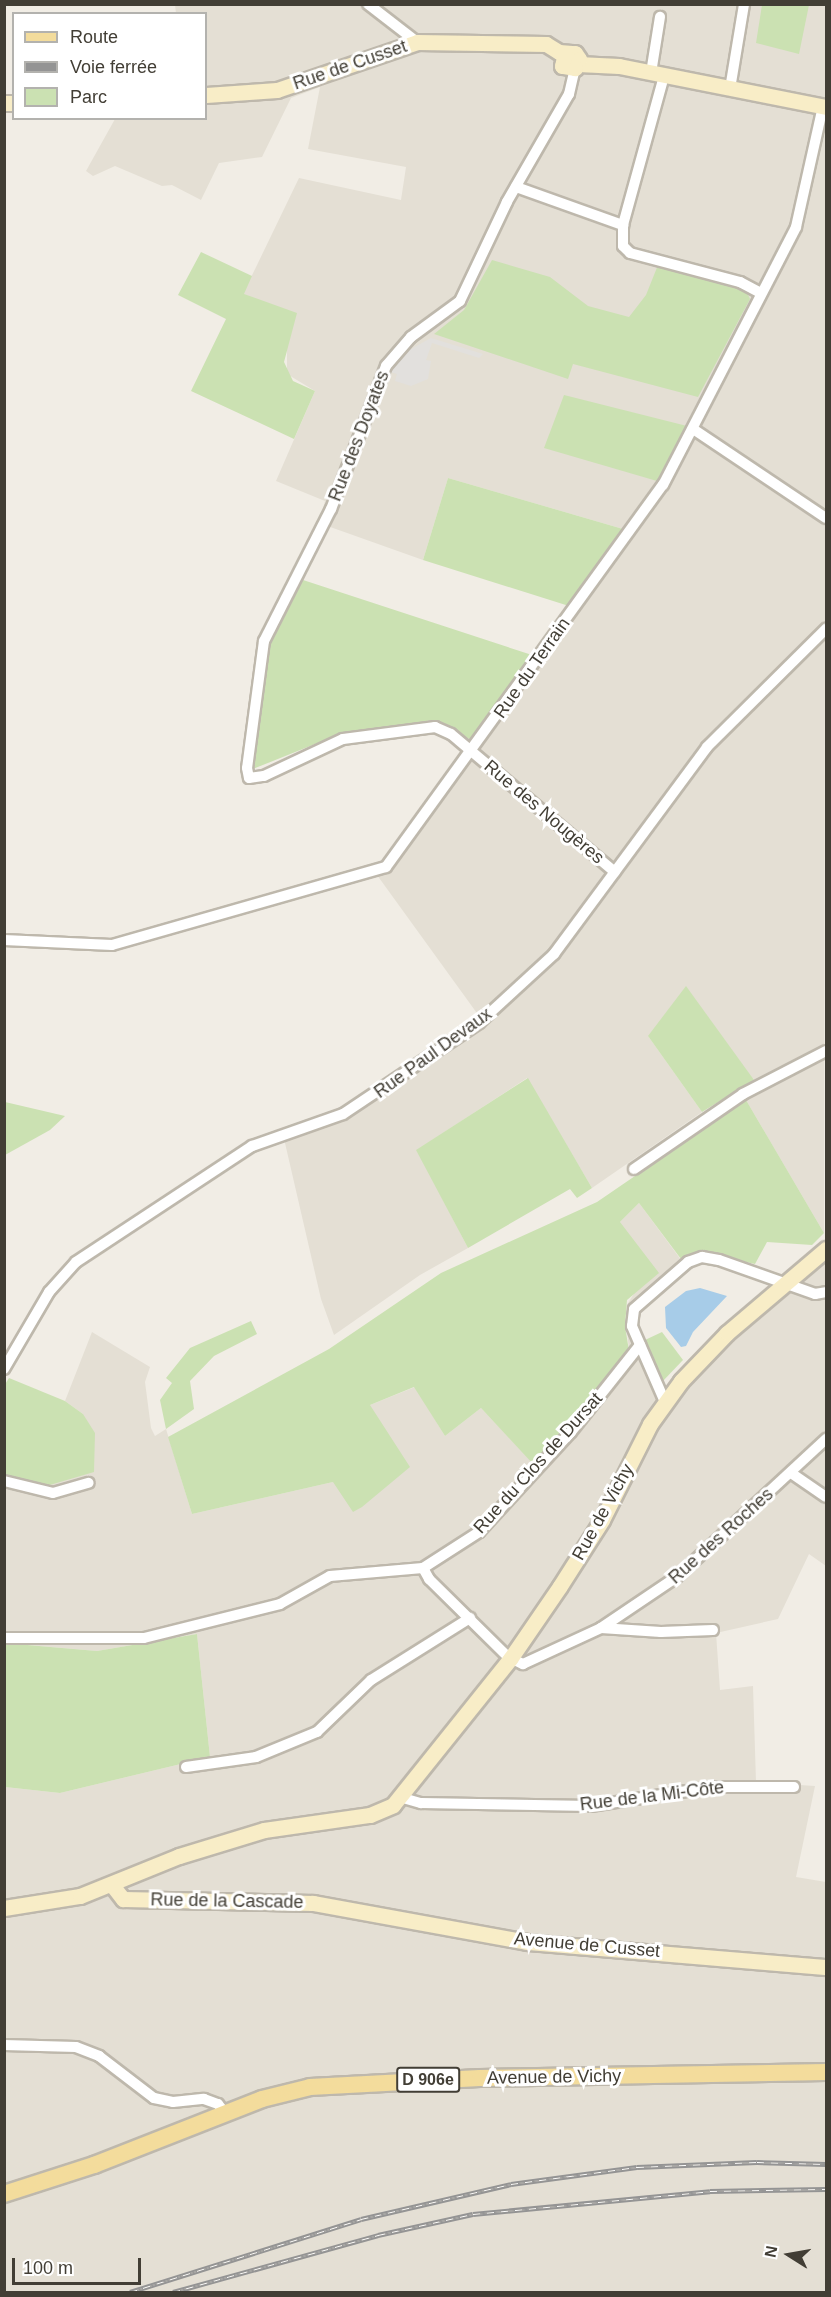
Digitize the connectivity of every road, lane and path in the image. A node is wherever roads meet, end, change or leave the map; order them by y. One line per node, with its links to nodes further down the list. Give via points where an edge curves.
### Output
1 (368, 4): 4 (street)
2 (744, 4): 7 (street)
3 (660, 16): 6 (street)
4 (417, 42): 5 (street, Rue de Cusset, via 546,44); 8 (street, Rue de Cusset, via 277,90)
5 (569, 62): 6 (street, Rue de Cusset); 10 (street, Rue des Doyates, via 564,102)
6 (657, 74): 7 (street, Rue de Cusset); 11 (street)
7 (730, 89): 9 (street, Rue de Cusset)
8 (207, 95)
9 (825, 107): 12 (street, Rue du Terrain, via 796,227)
10 (516, 187): 11 (street); 17 (street, Rue des Doyates, via 460,301 411,337 386,366 331,509 264,641)
11 (623, 225): 12 (street, via 623,246 630,253 740,282)
12 (761, 293): 13 (street, Rue du Terrain)
13 (693, 429): 14 (street); 16 (street, Rue du Terrain, via 663,485)
14 (826, 518)
15 (826, 629): 18 (street, Rue Paul Devaux, via 707,747)
16 (472, 752): 17 (street, Rue des Nougères, via 435,727 414,727 334,742 264,776); 18 (street, Rue des Nougères); 19 (street, Rue du Terrain, via 386,867 374,872 112,945)
17 (249, 778)
18 (615, 872): 26 (street, Rue Paul Devaux, via 554,954 465,1034 343,1114 252,1146 76,1262 50,1292)
19 (4, 940)
20 (826, 1051): 21 (street, via 743,1094)
21 (634, 1169)
22 (826, 1249): 23 (street, Rue de Vichy)
23 (784, 1284): 24 (street, via 815,1294); 25 (street, via 719,1260 702,1257 688,1262 634,1309 632,1326); 27 (street, Rue de Vichy, via 727,1334)
24 (826, 1292)
25 (640, 1345): 27 (street); 33 (street, Rue du Clos de Dursat, via 571,1432 479,1532)
26 (4, 1369)
27 (665, 1402): 38 (street, Rue de Vichy, via 589,1541)
28 (826, 1439): 29 (street, Rue des Roches)
29 (791, 1473): 32 (street); 35 (street, Rue des Roches, via 678,1576)
30 (4, 1481): 31 (street, via 53,1493)
31 (89, 1483)
32 (826, 1497)
33 (423, 1568): 34 (street, via 429,1579); 37 (street, via 330,1576 280,1604 144,1638)
34 (470, 1618): 38 (street); 39 (street, via 371,1680 317,1731 256,1757)
35 (601, 1628): 36 (street); 38 (street, Rue des Roches, via 523,1664)
36 (713, 1630)
37 (4, 1638)
38 (510, 1659): 41 (street, Rue de Vichy)
39 (186, 1767)
40 (794, 1787): 41 (street, Rue de la Mi-Côte, via 713,1787 591,1806 421,1803)
41 (403, 1798): 42 (street, via 370,1815 264,1830 198,1849)
42 (129, 1878): 43 (street); 44 (street)
43 (112, 1885): 44 (street, Rue de la Cascade, via 123,1899); 45 (street, via 80,1896)
44 (141, 1900): 46 (street, Rue de la Cascade, via 313,1903)
45 (4, 1908)
46 (350, 1908): 47 (street, Avenue de Cusset, via 527,1942)
47 (826, 1967)
48 (4, 2045): 50 (street, via 52,2043 76,2047 99,2056 154,2098 173,2102 204,2099 218,2104)
49 (826, 2072): 50 (main road, Avenue de Vichy / D 906e, via 337,2083 284,2092)
50 (225, 2113): 51 (main road, Avenue de Vichy / D 906e)
51 (4, 2194)

